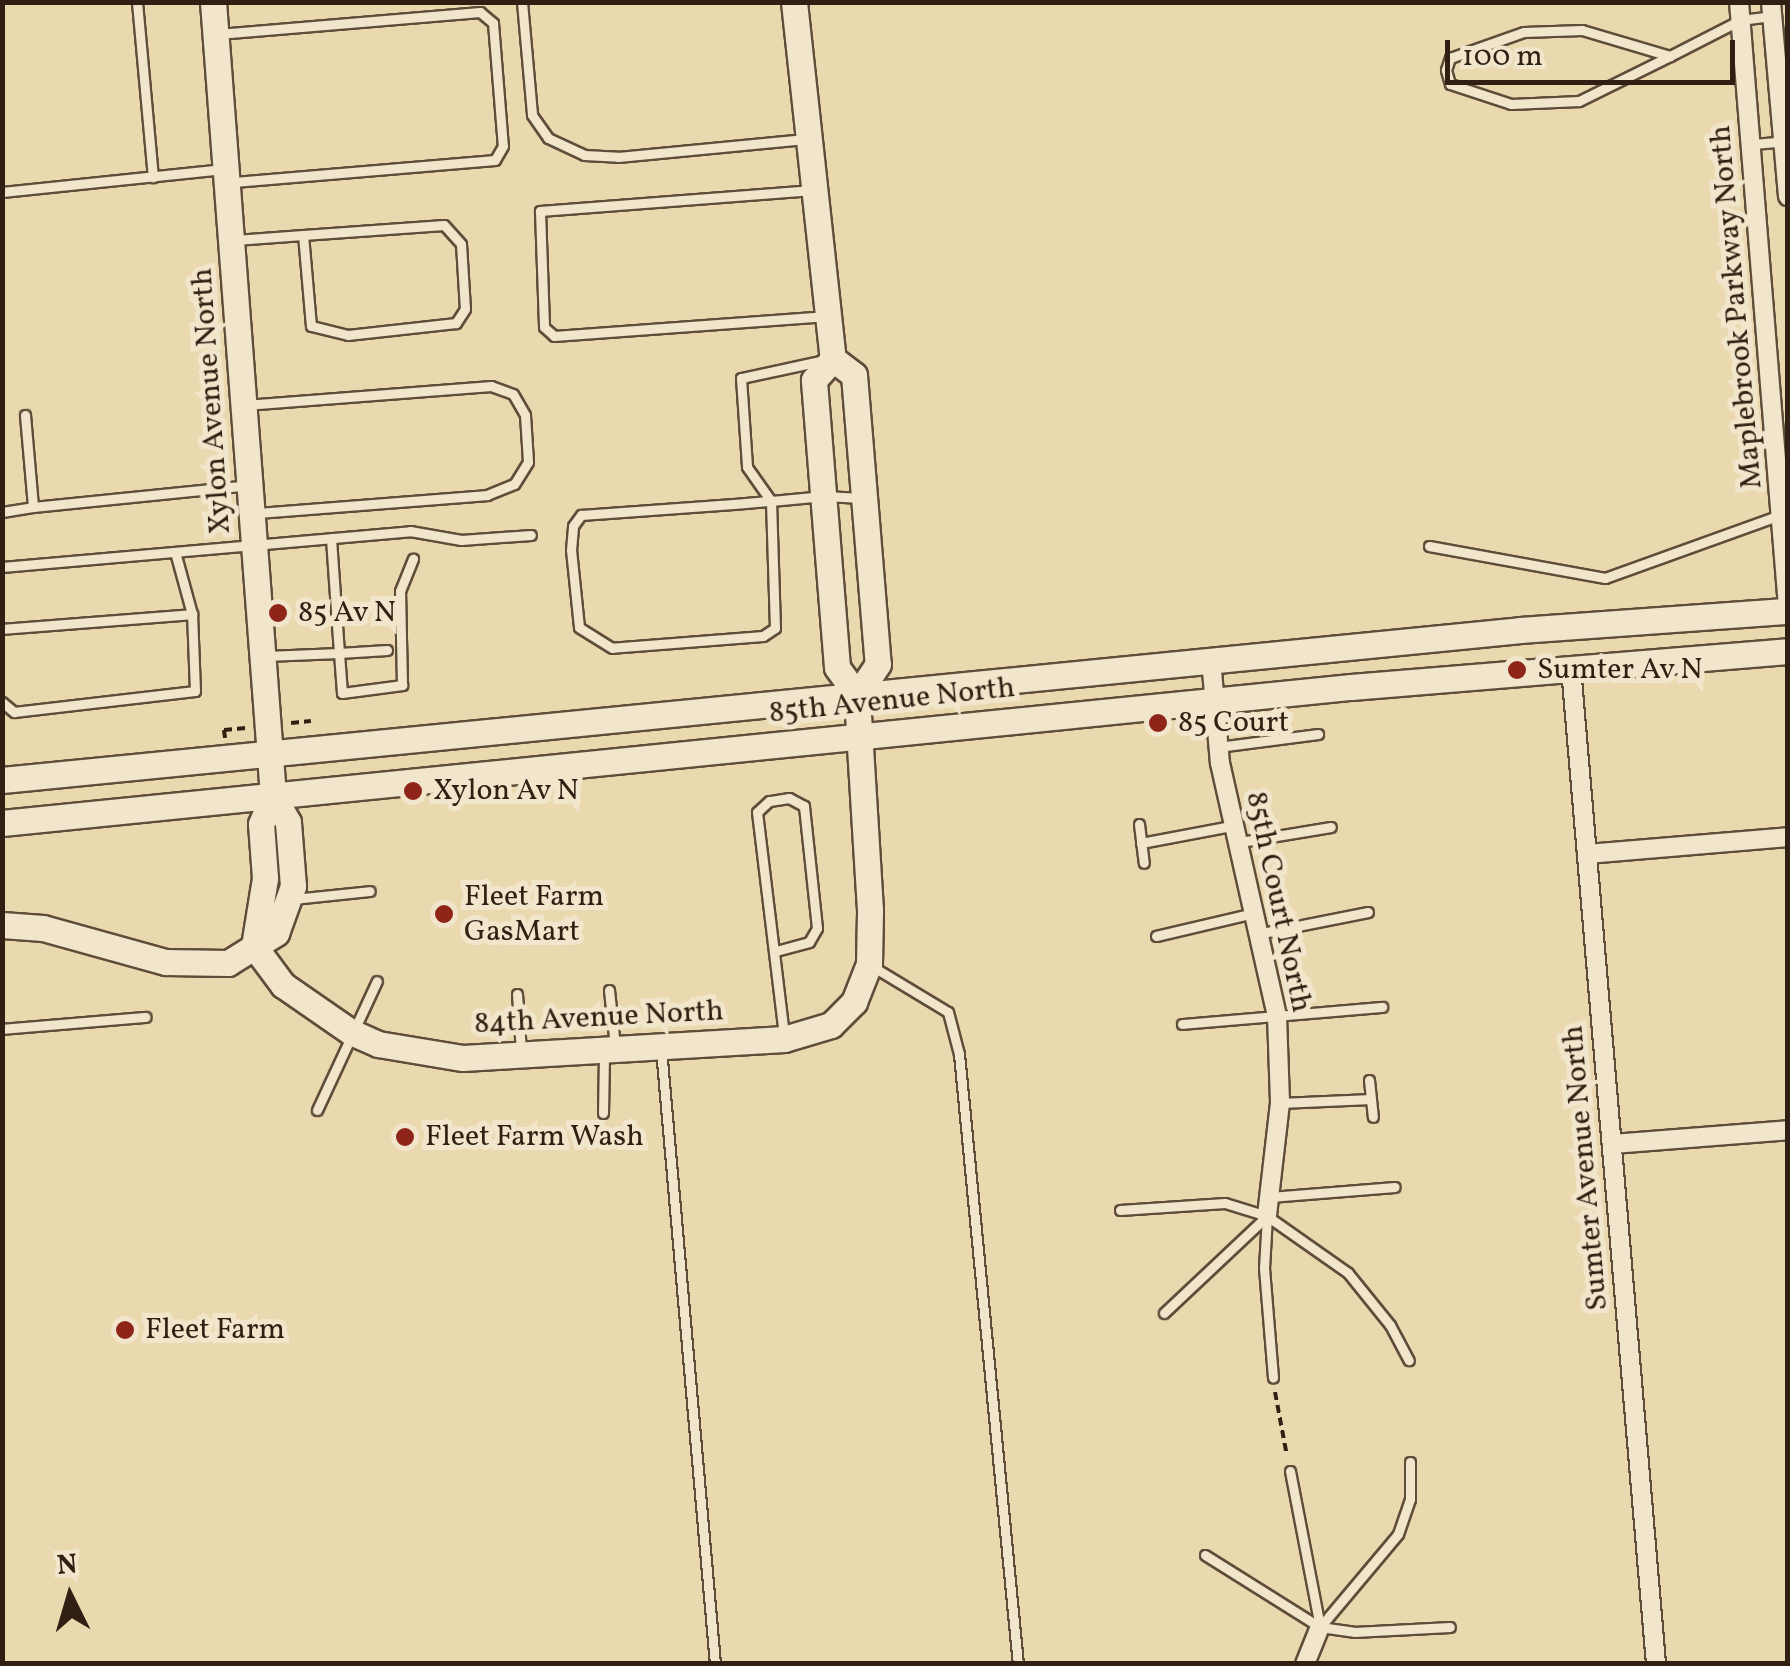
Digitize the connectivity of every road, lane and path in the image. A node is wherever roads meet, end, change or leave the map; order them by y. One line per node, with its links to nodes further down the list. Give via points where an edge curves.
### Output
1 (137, 2): 13 (lane)
2 (213, 2): 7 (main road, Xylon Avenue North)
3 (522, 2): 9 (lane, via 532,115 548,138 584,155 618,157)
4 (794, 2): 9 (main road)
5 (1772, 9): 6 (lane); 10 (street, Maplebrook Parkway North)
6 (1740, 11): 8 (lane); 11 (street, Maplebrook Parkway North)
7 (215, 34): 12 (main road, Xylon Avenue North); 12 (lane, via 480,12 493,23 503,146 495,160)
8 (1670, 56): 8 (lane, via 1582,30 1524,32 1450,58 1446,70 1450,84 1511,104 1579,101)
9 (808, 138): 14 (main road)
10 (1785, 141): 11 (lane); 16 (street, Maplebrook Parkway North)
11 (1753, 144): 20 (street, Maplebrook Parkway North)
12 (227, 176): 13 (lane); 18 (main road, Xylon Avenue North)
13 (154, 177): 15 (lane)
14 (814, 190): 19 (main road); 19 (lane, via 540,211 544,327 554,336)
15 (2, 192)
16 (1788, 196)
17 (303, 235): 17 (lane, via 444,225 461,244 465,309 456,324 348,334 311,326); 18 (lane)
18 (232, 240): 22 (main road, Xylon Avenue North)
19 (827, 315): 21 (main road)
20 (1779, 349): 31 (street, Maplebrook Parkway North)
21 (833, 359): 25 (main road, via 814,380); 26 (main road, via 854,375); 27 (lane, via 740,378 747,467)
22 (245, 404): 24 (main road, Xylon Avenue North); 30 (lane, via 490,386 513,394 525,415 528,462 514,484 486,495)
23 (25, 415): 28 (lane)
24 (251, 485): 28 (lane); 30 (main road, Xylon Avenue North)
25 (824, 496): 26 (lane); 27 (lane); 48 (main road, via 837,667)
26 (864, 498): 48 (main road, via 878,664)
27 (771, 501): 27 (lane, via 581,516 571,550 579,627 612,648 763,636 780,618)
28 (33, 507): 29 (lane)
29 (2, 512)
30 (253, 513): 34 (main road, Xylon Avenue North)
31 (1784, 514): 35 (lane, via 1606,578); 39 (street, Maplebrook Parkway North)
32 (531, 535): 33 (lane, via 461,540 430,531)
33 (331, 538): 34 (lane); 44 (lane)
34 (255, 545): 36 (lane); 45 (main road, Xylon Avenue North)
35 (1429, 546)
36 (175, 552): 38 (lane); 40 (lane)
37 (412, 559): 44 (lane, via 400,591 402,685 342,694)
38 (2, 567)
39 (1788, 609): 46 (main road, 85th Avenue North)
40 (192, 614): 41 (lane); 49 (lane, via 198,683 188,697 14,712)
41 (2, 629)
42 (387, 650): 44 (lane)
43 (1788, 651): 47 (main road, 85th Avenue North)
44 (339, 654): 45 (lane)
45 (263, 656): 54 (main road, Xylon Avenue North)
46 (1211, 660): 48 (main road, 85th Avenue North); 50 (street, 85th Court North)
47 (1571, 668): 50 (main road, 85th Avenue North); 63 (street, Sumter Avenue North)
48 (856, 695): 52 (main road); 54 (main road, 85th Avenue North)
49 (2, 702)
50 (1214, 702): 52 (main road, 85th Avenue North); 53 (street, 85th Court North)
51 (1318, 734): 53 (lane)
52 (857, 737): 56 (main road, 85th Avenue North); 74 (main road)
53 (1218, 748): 60 (street, 85th Court North)
54 (271, 754): 55 (main road, 85th Avenue North); 56 (main road, Xylon Avenue North)
55 (2, 780)
56 (274, 796): 57 (main road, 85th Avenue North); 66 (main road, via 288,822); 72 (main road, via 261,824 265,878)
57 (2, 822)
58 (1139, 824): 62 (lane)
59 (1331, 828): 60 (lane)
60 (1238, 833): 62 (lane); 67 (street, 85th Court North)
61 (1788, 837): 63 (street)
62 (1141, 843): 64 (lane)
63 (1587, 854): 95 (street, Sumter Avenue North)
64 (1144, 863)
65 (370, 891): 66 (lane)
66 (290, 899): 72 (main road, via 276,933)
67 (1256, 912): 70 (street, 85th Court North); 71 (lane)
68 (1368, 912): 70 (lane)
69 (2, 926): 72 (main road, via 43,928 197,967 228,963)
70 (1262, 933): 79 (street, 85th Court North)
71 (1156, 936)
72 (254, 946): 83 (main road, 84th Avenue North, via 284,985)
73 (776, 951): 73 (lane, via 809,942 817,928 804,806 789,798 769,800 757,812); 84 (lane)
74 (868, 964): 84 (main road, 84th Avenue North, via 854,1002 831,1025); 108 (lane, via 948,1012 959,1054)
75 (377, 981): 83 (lane)
76 (609, 990): 86 (lane)
77 (516, 994): 87 (lane)
78 (1382, 1007): 79 (lane)
79 (1277, 1016): 81 (lane); 90 (street, 85th Court North)
80 (144, 1017): 82 (lane)
81 (1182, 1024)
82 (2, 1029)
83 (351, 1032): 87 (main road, 84th Avenue North, via 418,1053); 91 (lane)
84 (784, 1038): 85 (main road, 84th Avenue North)
85 (662, 1049): 86 (main road, 84th Avenue North); 107 (lane)
86 (610, 1053): 87 (main road, 84th Avenue North); 92 (lane)
87 (521, 1058)
88 (1369, 1080): 89 (lane)
89 (1371, 1099): 90 (lane); 93 (lane)
90 (1280, 1103): 97 (street, 85th Court North)
91 (317, 1110)
92 (603, 1113)
93 (1373, 1117)
94 (1788, 1130): 95 (street)
95 (1612, 1144): 110 (street, Sumter Avenue North)
96 (1395, 1188): 97 (lane)
97 (1268, 1207): 98 (lane); 99 (lane); 100 (lane, via 1348,1274 1390,1325); 101 (lane)
98 (1120, 1210)
99 (1164, 1313)
100 (1408, 1360)
101 (1272, 1378): 103 (path)
102 (1410, 1462): 105 (lane, via 1410,1499 1398,1534)
103 (1290, 1471): 105 (lane)
104 (1205, 1555): 105 (lane)
105 (1320, 1627): 106 (lane); 109 (street)
106 (1450, 1628)
107 (715, 1664)
108 (1018, 1664)
109 (1304, 1664)
110 (1656, 1664)

